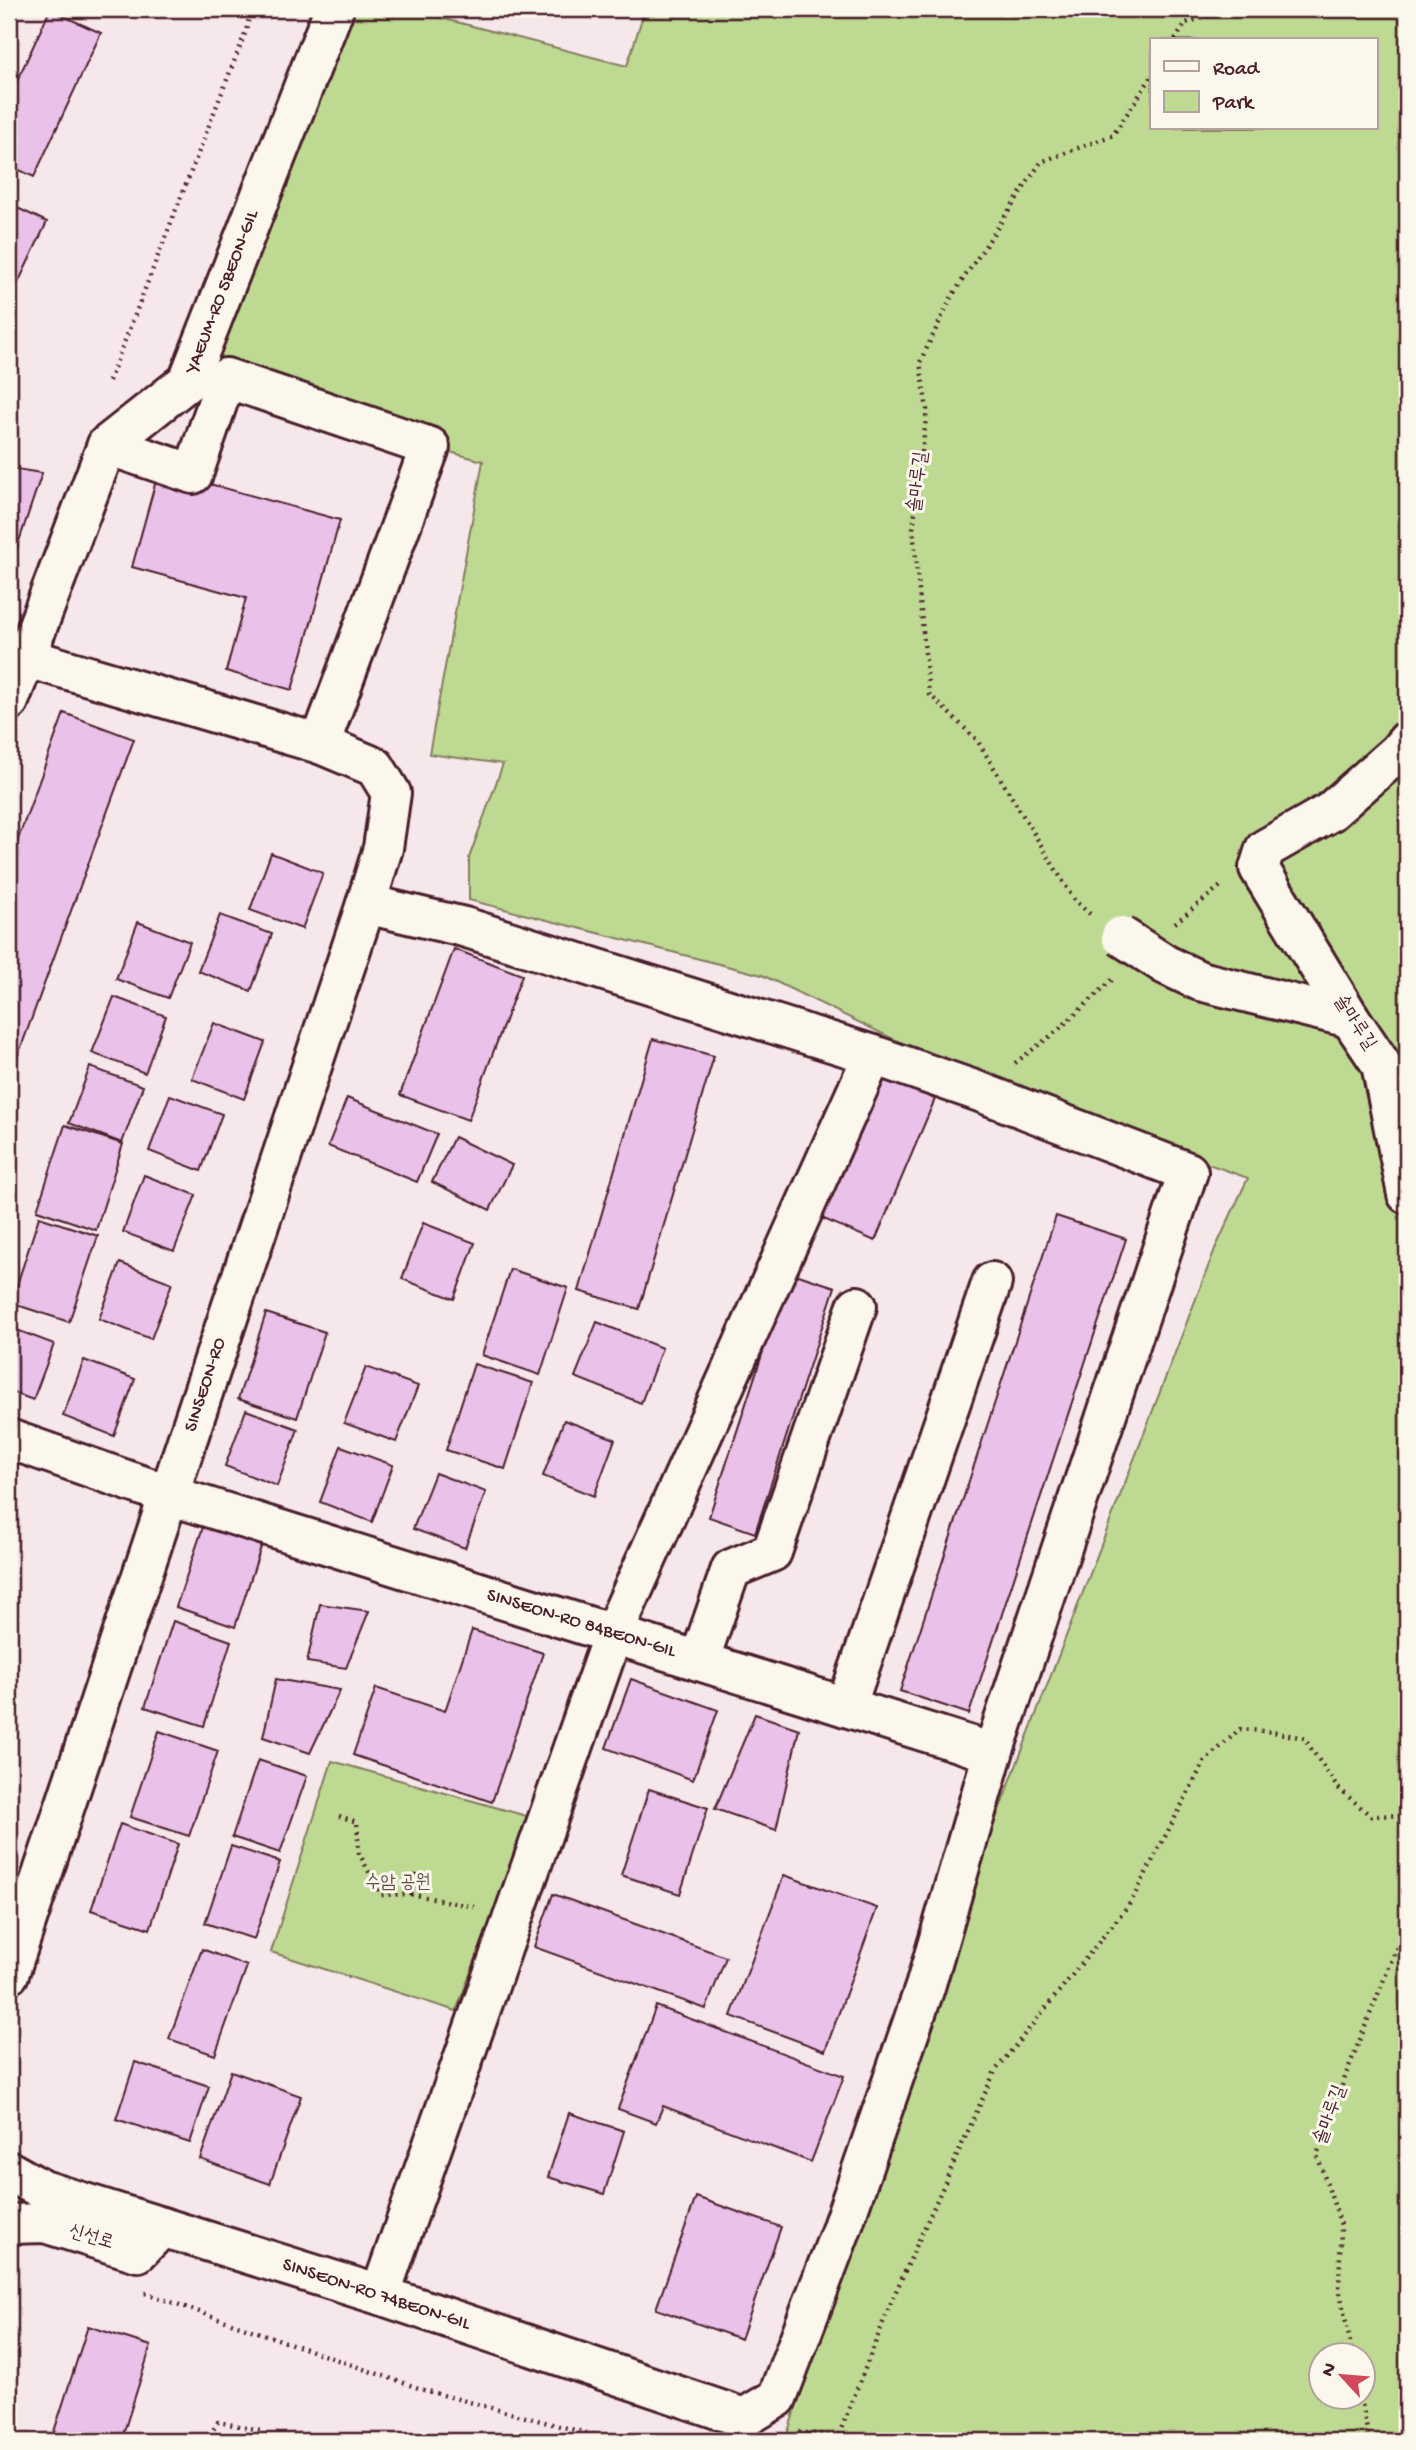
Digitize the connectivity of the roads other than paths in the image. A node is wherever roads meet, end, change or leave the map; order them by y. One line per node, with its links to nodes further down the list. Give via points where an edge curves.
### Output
1 (334, 9): 2 (street, YAEUM-RO 5BEON-GIL, via 188,381)
2 (107, 445): 3 (street); 6 (street, via 193,474 226,378 430,447)
3 (24, 657): 4 (street); 6 (street)
4 (9, 701)
5 (1407, 741): 9 (street, 솔마루길, via 1329,812 1265,849 1259,868)
6 (320, 744): 7 (street, SINSEON-RO, via 375,767 391,793 383,848)
7 (366, 904): 10 (street, via 464,927); 15 (street, SINSEON-RO)
8 (1111, 930): 9 (street, bridge, via 1200,981)
9 (1350, 1018): 11 (street, 솔마루길, via 1381,1064)
10 (873, 1055): 16 (street); 19 (street, via 1188,1172)
11 (1407, 1194)
12 (992, 1282): 18 (street)
13 (858, 1306): 17 (street, via 772,1552 731,1569)
14 (9, 1439): 15 (street, SINSEON-RO 84BEON-GIL)
15 (169, 1495): 16 (street, SINSEON-RO 84BEON-GIL); 20 (street, SINSEON-RO)
16 (613, 1634): 17 (street, SINSEON-RO 84BEON-GIL); 24 (street)
17 (699, 1661): 18 (street, SINSEON-RO 84BEON-GIL)
18 (846, 1707): 19 (street, SINSEON-RO 84BEON-GIL)
19 (993, 1753): 24 (street, SINSEON-RO 74BEON-GIL, via 925,1987 841,2230 776,2398 744,2418)
20 (9, 1974)
21 (9, 2171): 23 (street, SINSEON-RO 74BEON-GIL, via 43,2190)
22 (9, 2224): 23 (street, 신선로, via 45,2223 138,2252)
23 (162, 2227): 24 (street, SINSEON-RO 74BEON-GIL)
24 (380, 2295)

